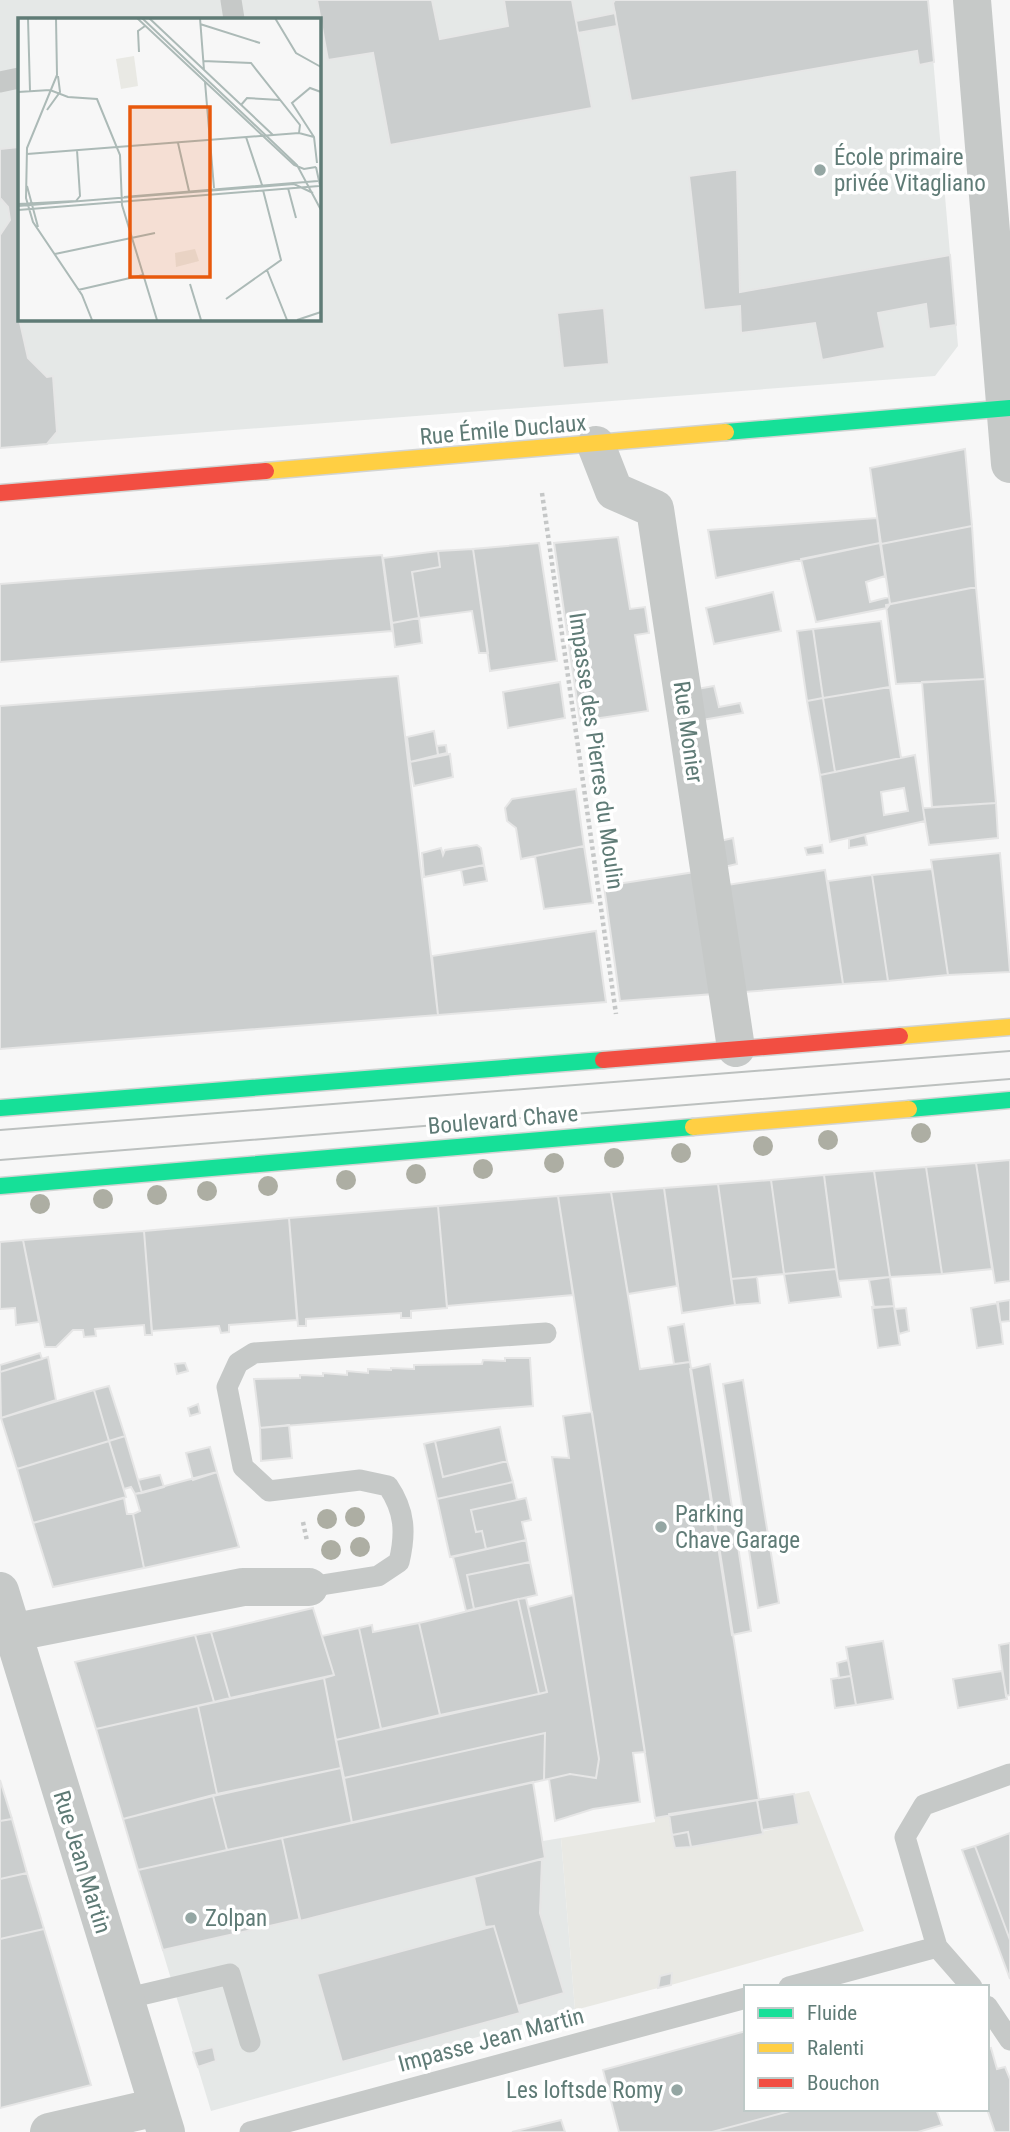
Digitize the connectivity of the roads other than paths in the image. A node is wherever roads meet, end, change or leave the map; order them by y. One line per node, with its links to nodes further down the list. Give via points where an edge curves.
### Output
1 (231, 0): 3 (lane)
2 (972, 0): 6 (street)
3 (234, 18)
4 (18, 78): 5 (lane)
5 (0, 82)
6 (1008, 408): 7 (street, Rue Émile Duclaux); 8 (street)
7 (596, 445): 9 (street, Rue Émile Duclaux); 11 (street, Rue Monier, via 614,491 655,509)
8 (1010, 464)
9 (0, 493)
10 (1010, 1027): 11 (street)
11 (736, 1048): 13 (street)
12 (1010, 1100): 14 (street, Boulevard Chave)
13 (0, 1108)
14 (0, 1186)
15 (546, 1333): 16 (lane, via 254,1353 238,1363 227,1387 243,1467 269,1491 360,1480 388,1486 400,1503 405,1536 400,1562 378,1576)
16 (313, 1587): 18 (street, via 243,1587)
17 (0, 1591): 18 (street, Rue Jean Martin)
18 (6, 1633): 23 (street, Rue Jean Martin)
19 (1010, 1774): 20 (lane, via 924,1805 905,1837)
20 (937, 1947): 21 (lane); 22 (lane)
21 (796, 1985)
22 (970, 1985)
23 (124, 1999): 27 (lane, via 230,1974); 28 (street, Rue Jean Martin)
24 (744, 1999): 30 (lane, Impasse Jean Martin)
25 (989, 2009): 26 (lane)
26 (1010, 2040)
27 (250, 2042)
28 (162, 2119): 29 (street)
29 (49, 2132)
30 (250, 2132)

